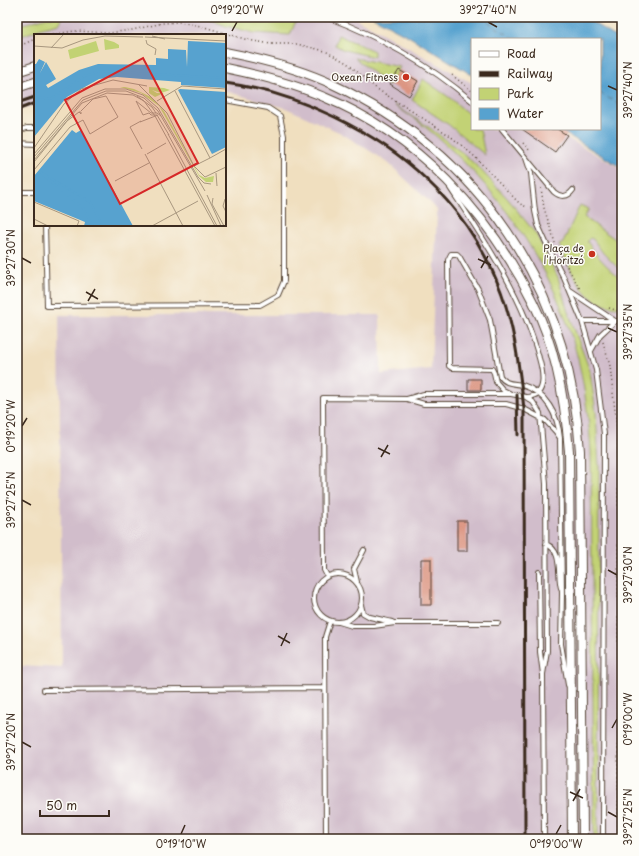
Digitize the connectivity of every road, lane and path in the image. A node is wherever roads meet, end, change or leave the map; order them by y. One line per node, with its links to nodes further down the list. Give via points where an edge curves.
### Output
1 (328, 17): 11 (lane, via 373,36 415,59 435,71)
2 (34, 39): 3 (path)
3 (17, 47)
4 (226, 52): 54 (street, via 288,67 332,83 397,120 428,143 475,188 498,218 523,256 547,305 569,371 580,444)
5 (34, 66): 7 (street)
6 (226, 68): 18 (street, via 284,82 325,97 388,132)
7 (17, 72)
8 (34, 82): 9 (street)
9 (17, 88)
10 (226, 100): 22 (lane, via 268,108 280,116 284,136 284,281 278,295 260,305 46,306)
11 (471, 100)
12 (34, 128): 14 (lane)
13 (503, 130): 17 (lane)
14 (17, 131)
15 (17, 143): 16 (lane)
16 (34, 144)
17 (526, 158): 19 (lane, via 558,195 568,195); 23 (lane, via 531,172 534,211 538,225)
18 (438, 172): 28 (lane, via 479,232 520,306 536,343 542,370 543,384); 50 (street, via 466,199 512,263 534,303 556,367 564,405 569,451)
19 (573, 190)
20 (17, 192): 21 (lane)
21 (34, 192)
22 (45, 226)
23 (569, 290): 24 (lane); 25 (lane)
24 (582, 320): 25 (lane); 27 (lane)
25 (615, 321): 26 (lane); 27 (lane, via 600,335)
26 (622, 321)
27 (591, 351): 55 (lane, via 604,434)
28 (538, 393): 30 (lane, via 526,386 507,383 500,376 490,320 478,289 459,256 451,254 448,260 449,366 492,369 499,386); 31 (lane); 35 (lane, via 556,417)
29 (496, 394): 30 (lane); 32 (lane, via 424,394); 33 (lane, via 493,399)
30 (511, 394): 31 (lane)
31 (526, 397): 34 (lane, via 536,406)
32 (407, 398): 33 (lane, via 424,404); 39 (lane, via 323,398)
33 (497, 404): 34 (lane, via 524,409)
34 (541, 418): 35 (lane, via 550,424); 36 (lane, via 546,477)
35 (560, 438): 41 (lane)
36 (546, 544): 41 (lane, via 556,553); 47 (lane, via 547,651)
37 (364, 550): 40 (lane, via 354,569)
38 (539, 572): 47 (lane, via 540,652)
39 (326, 576): 40 (lane, via 348,576); 43 (lane, via 315,589 313,597 318,612)
40 (359, 586): 42 (lane)
41 (562, 594): 50 (lane, via 561,644)
42 (361, 604): 44 (lane, via 353,617); 45 (lane, via 367,616)
43 (330, 621): 44 (lane); 48 (lane, via 325,637)
44 (339, 622): 45 (lane, via 352,626)
45 (395, 623): 46 (lane)
46 (498, 623)
47 (543, 674): 52 (lane)
48 (325, 688): 49 (lane); 51 (lane)
49 (44, 690)
50 (571, 705): 53 (street)
51 (326, 839)
52 (544, 839)
53 (572, 839)
54 (582, 839)
55 (603, 839)

